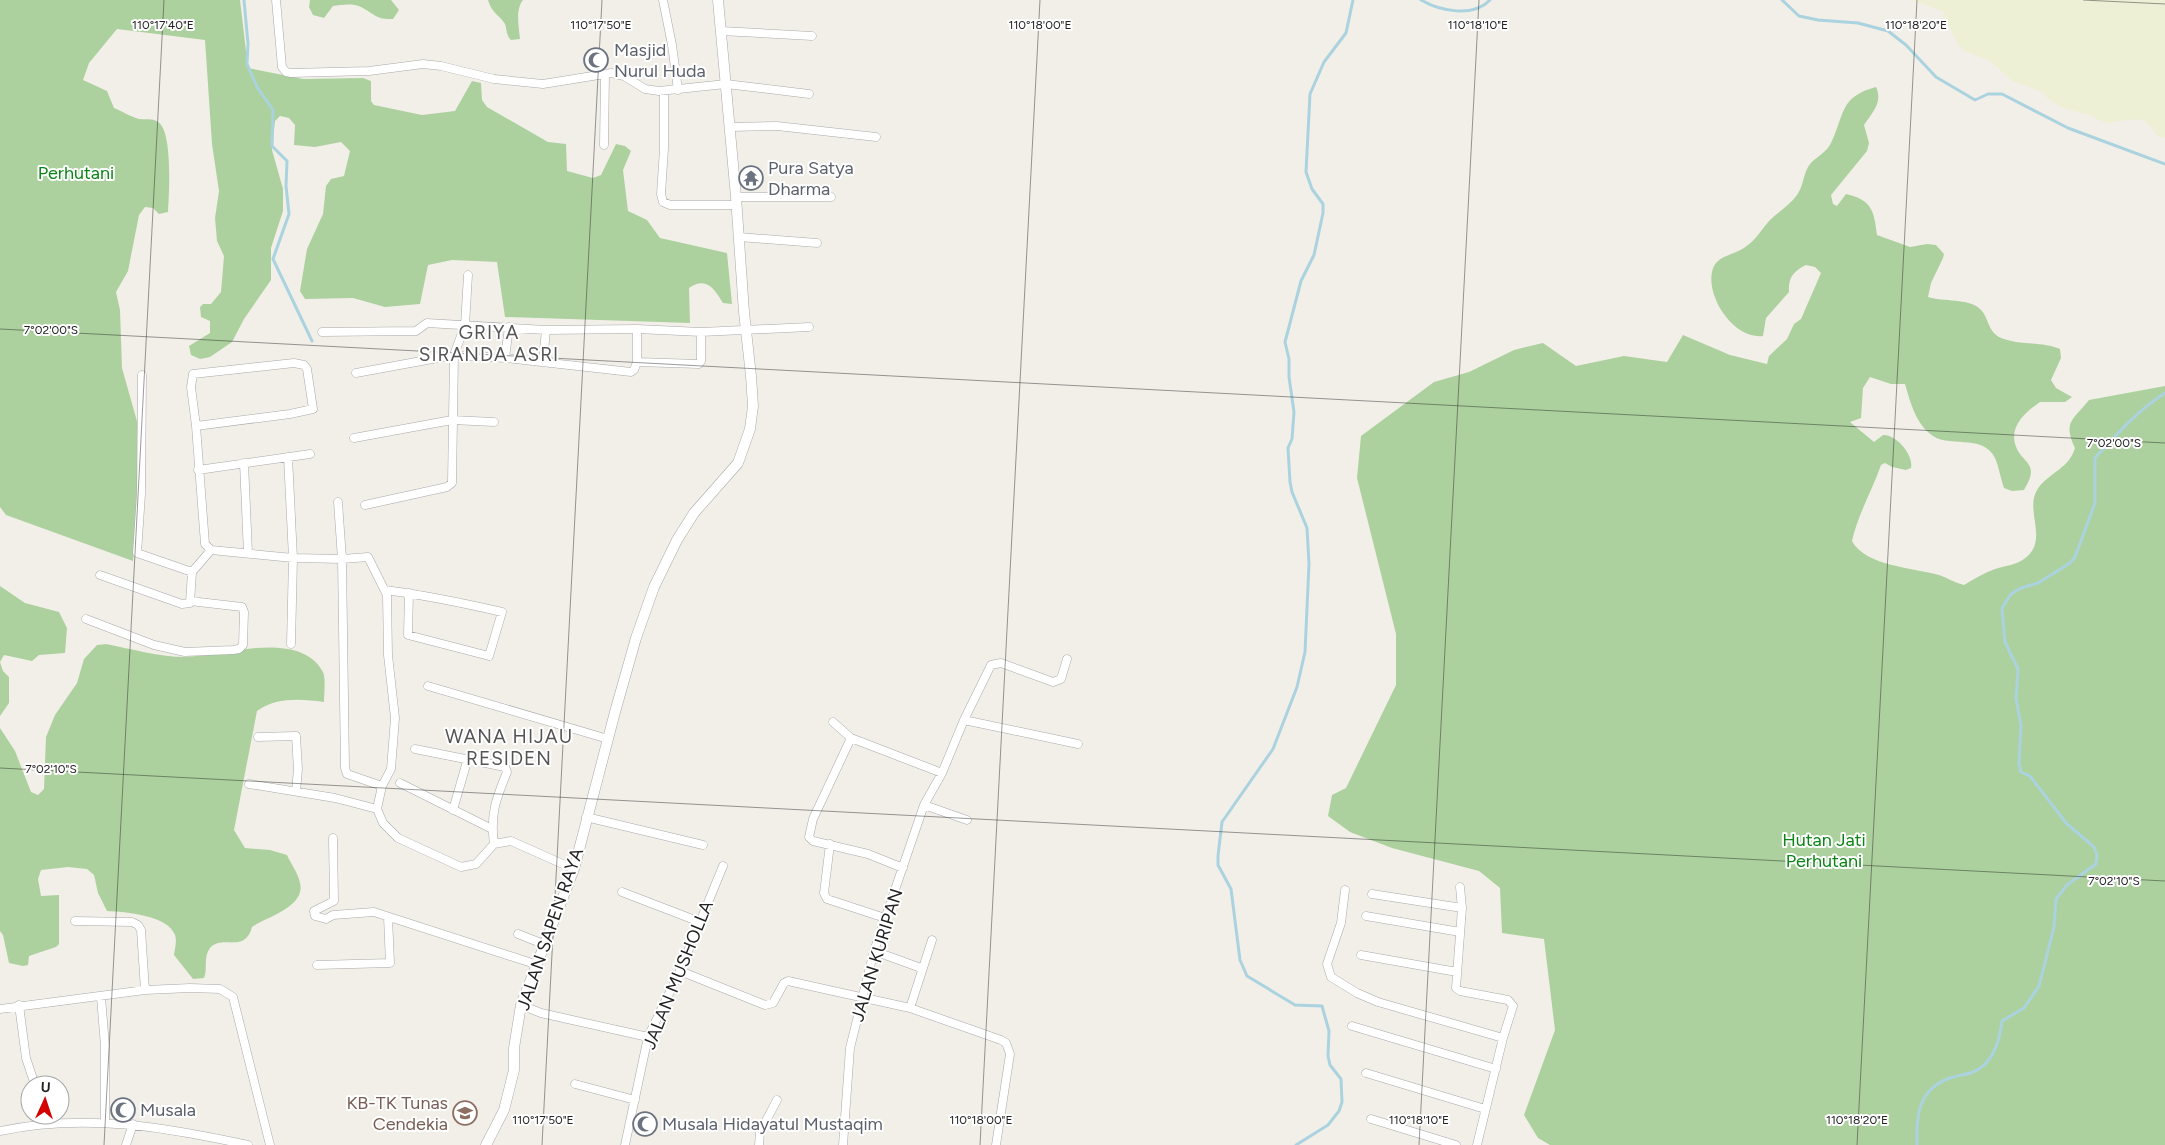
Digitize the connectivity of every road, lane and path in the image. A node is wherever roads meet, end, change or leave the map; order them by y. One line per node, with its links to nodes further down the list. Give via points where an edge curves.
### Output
1 (276, 0): 6 (street, via 282,67 291,73 378,70 423,64 494,79 543,84)
2 (663, 0): 8 (street)
3 (718, 0): 4 (street, JALAN SAPEN RAYA)
4 (721, 31): 5 (street); 7 (street, JALAN SAPEN RAYA)
5 (812, 36)
6 (605, 74): 9 (street, via 618,74 645,89); 13 (street)
7 (726, 84): 8 (street); 10 (street); 11 (street, JALAN SAPEN RAYA)
8 (678, 90): 9 (street)
9 (664, 91): 15 (street, via 663,202)
10 (809, 94)
11 (730, 128): 12 (street, via 785,126); 15 (street, JALAN SAPEN RAYA)
12 (876, 136)
13 (604, 144)
14 (831, 197): 15 (street)
15 (737, 201): 16 (street, JALAN SAPEN RAYA)
16 (739, 238): 17 (street); 22 (street, JALAN SAPEN RAYA)
17 (817, 243)
18 (468, 275): 19 (street)
19 (465, 325): 20 (street); 25 (street, via 427,322 416,331); 27 (street)
20 (509, 327): 24 (street); 28 (street)
21 (809, 327): 22 (street)
22 (746, 328): 26 (street); 60 (street, JALAN SAPEN RAYA, via 753,406 745,447 738,463 694,513 654,587)
23 (637, 329): 24 (street); 26 (street); 30 (street)
24 (546, 330): 29 (street)
25 (322, 332)
26 (701, 332): 30 (street, via 699,364)
27 (454, 355): 28 (street); 31 (street); 33 (street)
28 (505, 358): 29 (street)
29 (543, 362): 30 (street, via 631,372)
30 (637, 362)
31 (356, 373)
32 (142, 376): 47 (street, via 137,553)
33 (452, 420): 34 (street); 36 (street); 42 (street, via 452,483 447,487)
34 (494, 422)
35 (196, 426): 35 (street, via 313,409 307,369 294,363 193,374 191,387); 40 (street)
36 (354, 438)
37 (310, 454): 38 (street)
38 (288, 457): 39 (street); 45 (street)
39 (244, 463): 40 (street); 44 (street)
40 (198, 470): 43 (street, via 205,544)
41 (338, 502): 46 (street)
42 (365, 505)
43 (211, 550): 44 (street); 47 (street)
44 (248, 553): 45 (street)
45 (293, 558): 46 (street); 53 (street)
46 (342, 560): 49 (street, via 368,557); 67 (street, via 345,768 352,777)
47 (192, 572): 51 (street)
48 (100, 575): 51 (street, via 182,604 190,604)
49 (386, 593): 50 (street); 67 (street, via 395,718 391,769)
50 (409, 593): 50 (street, via 502,612 489,656 408,635)
51 (190, 601): 52 (street, via 242,607 243,645 232,650 185,652 154,645)
52 (86, 618)
53 (291, 644)
54 (1067, 659): 56 (street, JALAN KURIPAN, via 1061,679 1053,682 1001,663 991,665)
55 (428, 686): 60 (street)
56 (964, 720): 61 (street); 64 (street, JALAN KURIPAN)
57 (833, 722): 59 (street)
58 (258, 737): 68 (street, via 296,736)
59 (850, 738): 64 (street); 77 (street, via 809,828 809,837 813,841)
60 (608, 739): 72 (street, JALAN SAPEN RAYA)
61 (1078, 744)
62 (415, 749): 63 (street)
63 (468, 758): 71 (street); 74 (street, via 507,769 496,799)
64 (942, 772): 69 (street, JALAN KURIPAN)
65 (400, 783): 71 (street)
66 (250, 784): 68 (street)
67 (382, 786): 70 (street)
68 (296, 791): 70 (street)
69 (924, 805): 73 (street); 80 (street, JALAN KURIPAN)
70 (377, 809): 76 (street, via 383,823 398,838 461,866 476,864)
71 (453, 810): 74 (street)
72 (586, 816): 78 (street); 81 (street, JALAN SAPEN RAYA)
73 (967, 820)
74 (492, 830): 76 (street)
75 (333, 838): 88 (street, via 334,901 314,911 315,916 326,919 332,915 374,912)
76 (494, 844): 81 (street, via 511,841)
77 (830, 844): 80 (street); 89 (street, via 824,893 827,899)
78 (703, 845)
79 (723, 866): 91 (street, JALAN MUSHOLLA)
80 (903, 868): 89 (street, JALAN KURIPAN)
81 (574, 870): 95 (street, JALAN SAPEN RAYA)
82 (1460, 887): 86 (street)
83 (1345, 890): 112 (street, via 1341,923 1327,964 1331,977 1378,1002)
84 (622, 892): 91 (street)
85 (1372, 894): 86 (street)
86 (1462, 908): 92 (street)
87 (1366, 916): 92 (street)
88 (388, 917): 98 (street); 99 (street, via 390,963)
89 (885, 918): 96 (street, JALAN KURIPAN)
90 (75, 921): 103 (street, via 132,922 138,925)
91 (700, 922): 101 (street, JALAN MUSHOLLA)
92 (1460, 932): 102 (street)
93 (518, 934): 95 (street)
94 (932, 940): 100 (street)
95 (546, 944): 98 (street, JALAN SAPEN RAYA)
96 (874, 951): 100 (street); 105 (street, JALAN KURIPAN)
97 (1361, 955): 102 (street)
98 (535, 964): 106 (street, JALAN SAPEN RAYA)
99 (317, 965)
100 (921, 968): 108 (street)
101 (680, 972): 105 (street, via 765,1005 773,1004 788,981); 111 (street, JALAN MUSHOLLA)
102 (1457, 972): 112 (street, via 1455,984 1460,991 1508,1000 1512,1004)
103 (145, 990): 104 (street); 128 (street, via 220,989 233,997)
104 (101, 997): 107 (street); 121 (street, via 106,1046)
105 (861, 998): 108 (street); 132 (street, JALAN KURIPAN, via 850,1048)
106 (521, 1004): 111 (street, via 541,1013); 129 (street, JALAN SAPEN RAYA, via 514,1070 504,1110)
107 (19, 1005): 109 (street); 115 (street, via 26,1058)
108 (910, 1008): 133 (street, via 1001,1040 1009,1048)
109 (0, 1009)
110 (1352, 1026): 113 (street)
111 (648, 1037): 117 (street, JALAN MUSHOLLA)
112 (1503, 1038): 113 (street)
113 (1496, 1069): 119 (street)
114 (1366, 1073): 119 (street)
115 (32, 1075)
116 (575, 1084): 117 (street)
117 (635, 1100): 130 (street, JALAN MUSHOLLA)
118 (777, 1100): 131 (street, via 760,1132)
119 (1485, 1109): 135 (street)
120 (1371, 1119): 134 (street)
121 (105, 1123): 122 (street); 123 (street)
122 (70, 1124)
123 (133, 1124): 126 (street); 127 (street, via 175,1129)
124 (39, 1125): 125 (street)
125 (0, 1131)
126 (126, 1145)
127 (248, 1145)
128 (270, 1145)
129 (486, 1145)
130 (625, 1145)
131 (759, 1145)
132 (843, 1145)
133 (996, 1145)
134 (1456, 1145)
135 (1476, 1145)

